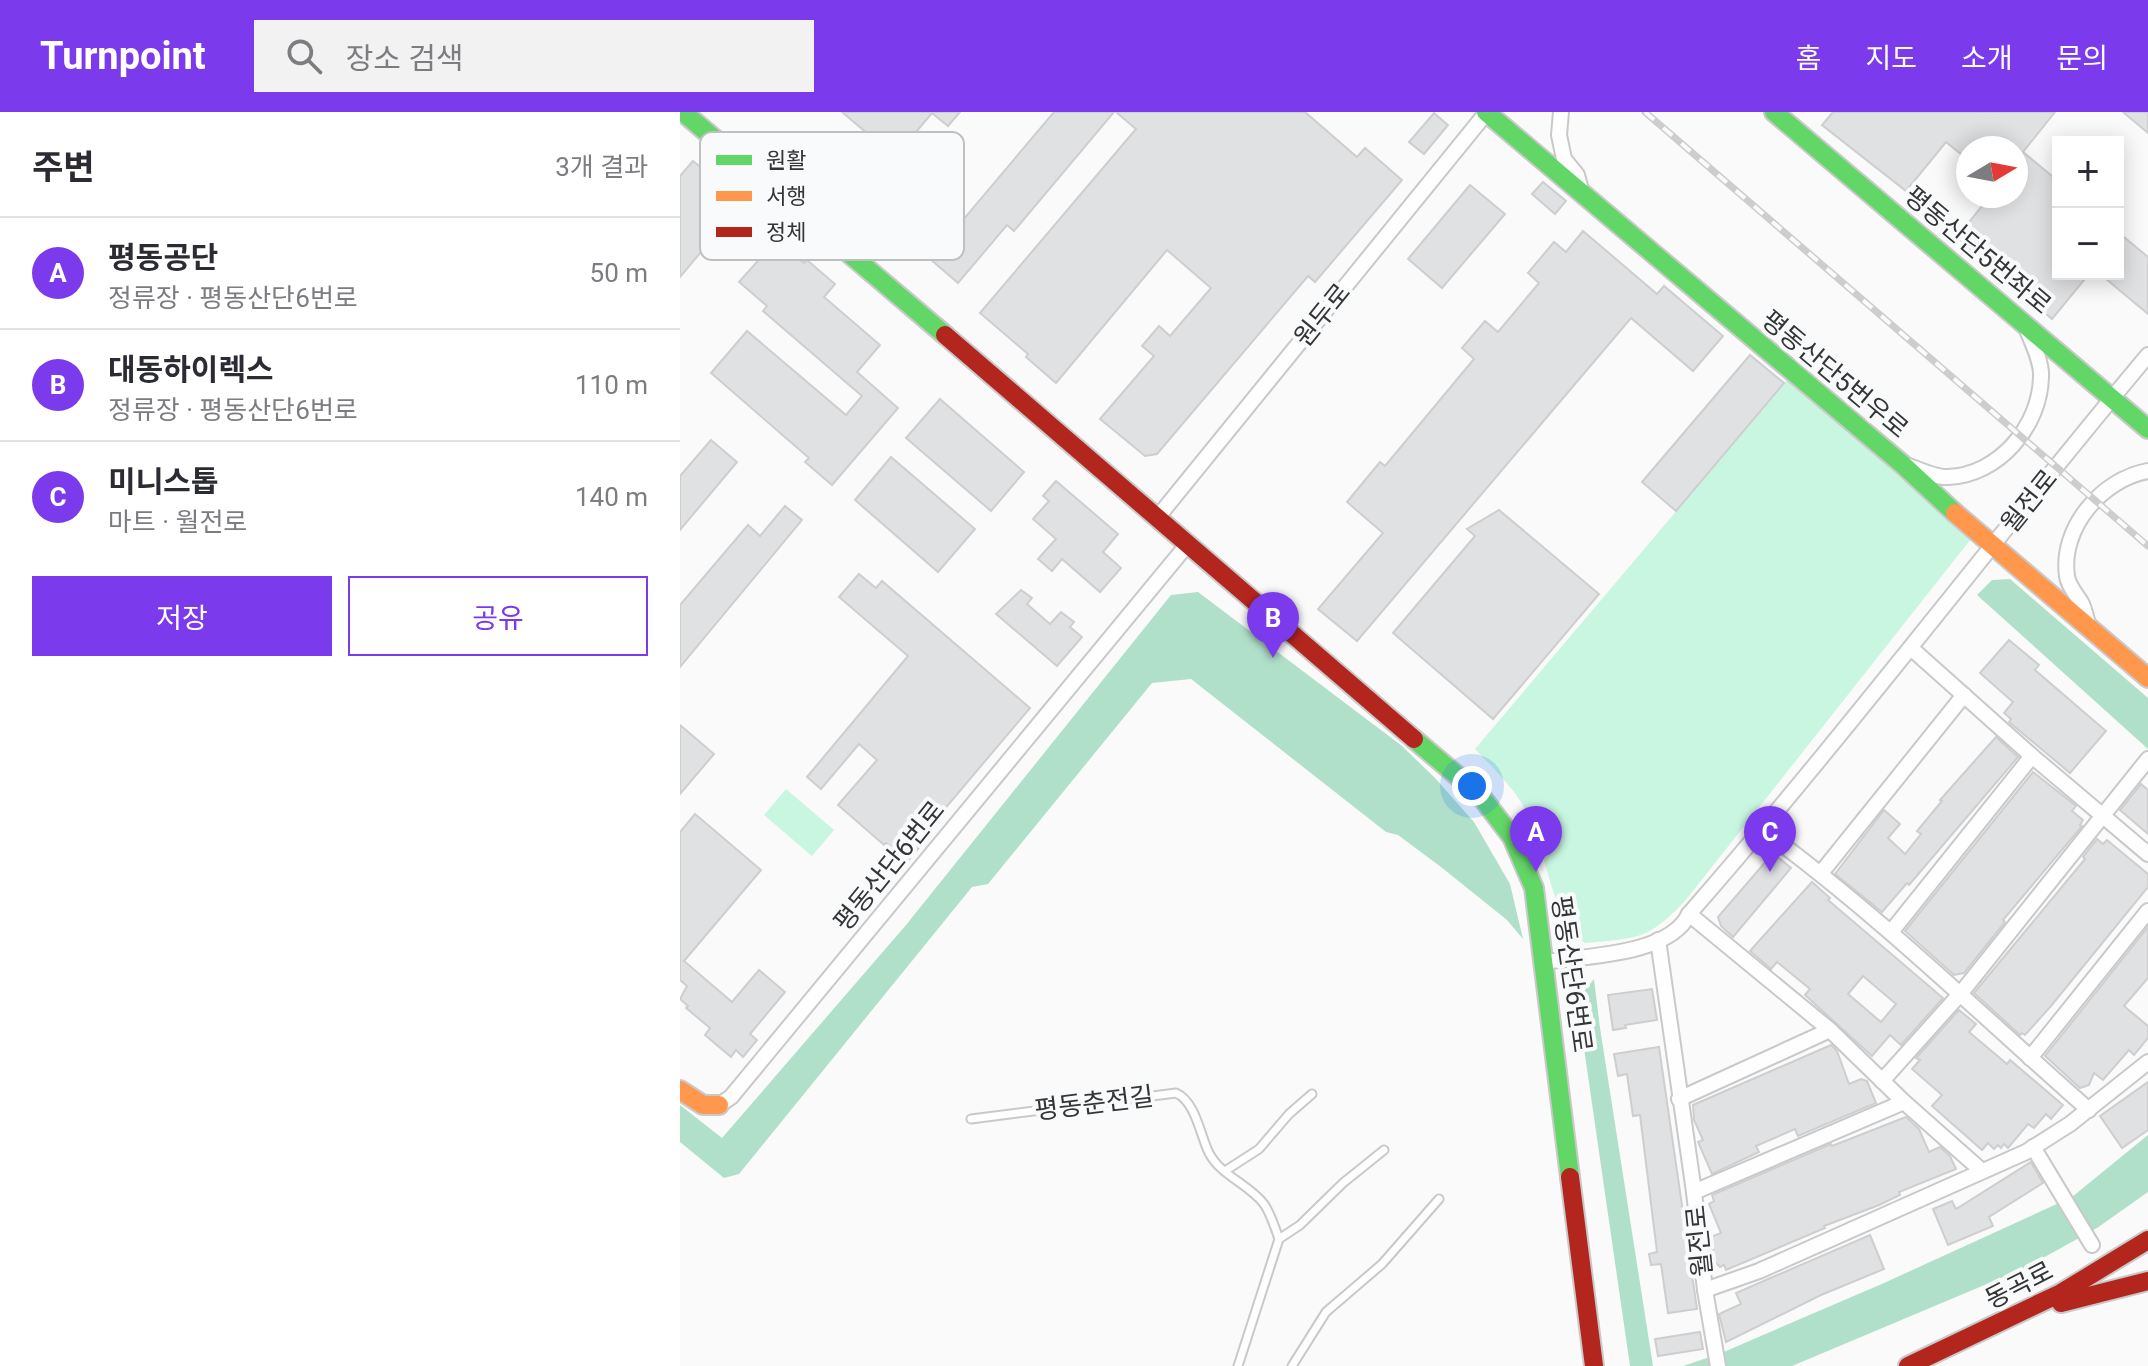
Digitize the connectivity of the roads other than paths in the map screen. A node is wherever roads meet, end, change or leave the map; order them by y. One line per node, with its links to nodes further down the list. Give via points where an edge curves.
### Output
1 (683, 112): 5 (street, 평동산단6번로)
2 (1486, 112): 6 (street, 평동산단5번우로); 14 (street, 원두로)
3 (1561, 112): 6 (street, via 1564,159 1577,175)
4 (1774, 112): 8 (street, 평동산단5번좌로)
5 (707, 132)
6 (1582, 194): 12 (street, 평동산단5번우로)
7 (858, 260): 14 (street, 평동산단6번로)
8 (2024, 323): 10 (street, 평동산단5번좌로); 12 (street, via 2042,375 2038,404 2015,445 1986,466 1946,478)
9 (2148, 355): 10 (street, 월전로)
10 (2112, 398): 11 (street, 평동산단5번좌로); 16 (street, 월전로)
11 (2148, 429)
12 (1902, 464): 16 (street, 평동산단5번우로)
13 (2148, 471): 17 (street, via 2114,482 2077,522 2068,545 2066,579 2083,606)
14 (1157, 518): 15 (street, 평동산단6번로)
15 (1187, 545): 31 (street, 평동산단6번로, via 1480,795 1512,837 1534,888); 41 (street, 평동산단6번로, via 731,1097)
16 (1992, 546): 17 (street, 평동산단5번우로); 18 (street, 월전로)
17 (2089, 629): 19 (street, 평동산단5번우로)
18 (1912, 649): 20 (street); 24 (street, 월전로)
19 (2148, 678)
20 (1964, 695): 21 (street); 26 (street)
21 (2032, 756): 23 (street); 29 (street)
22 (2148, 759): 23 (street)
23 (2102, 816): 25 (street); 32 (street)
24 (1763, 830): 26 (street); 28 (street, 월전로)
25 (2148, 854)
26 (1821, 873): 29 (street)
27 (2148, 911): 34 (street)
28 (1689, 914): 30 (street, 월전로, via 1684,925); 33 (street)
29 (1891, 932): 32 (street)
30 (1658, 940): 31 (street, 월전로, via 1645,947); 39 (street, 월전로)
31 (1545, 962): 58 (street, 평동산단6번로)
32 (1961, 993): 34 (street); 36 (street)
33 (1830, 1030): 36 (street); 39 (street)
34 (2030, 1058): 42 (street)
35 (2148, 1062): 42 (street, 월전로)
36 (1882, 1081): 40 (street)
37 (680, 1090): 41 (street, via 694,1102)
38 (1312, 1094): 46 (lane, via 1259,1149)
39 (1679, 1099): 48 (street, 월전로)
40 (1904, 1102): 47 (street); 48 (street)
41 (719, 1105)
42 (2089, 1110): 44 (street, 월전로)
43 (971, 1119): 46 (lane, 평동춘전길, via 1176,1093 1183,1096 1210,1154)
44 (2033, 1147): 47 (street, 월전로); 52 (street)
45 (1384, 1150): 50 (lane)
46 (1225, 1171): 50 (lane, 평동춘전길, via 1263,1202)
47 (1982, 1171): 54 (street, 월전로)
48 (1694, 1192): 54 (street, 월전로)
49 (1439, 1199): 57 (lane, via 1382,1264 1326,1312)
50 (1279, 1239): 56 (lane)
51 (2148, 1240): 55 (street, 동곡로)
52 (2092, 1245)
53 (2148, 1281): 55 (street)
54 (1705, 1290): 59 (street)
55 (2033, 1310): 60 (street, 동곡로)
56 (1238, 1366)
57 (1292, 1366)
58 (1594, 1366)
59 (1718, 1366)
60 (1908, 1366)

